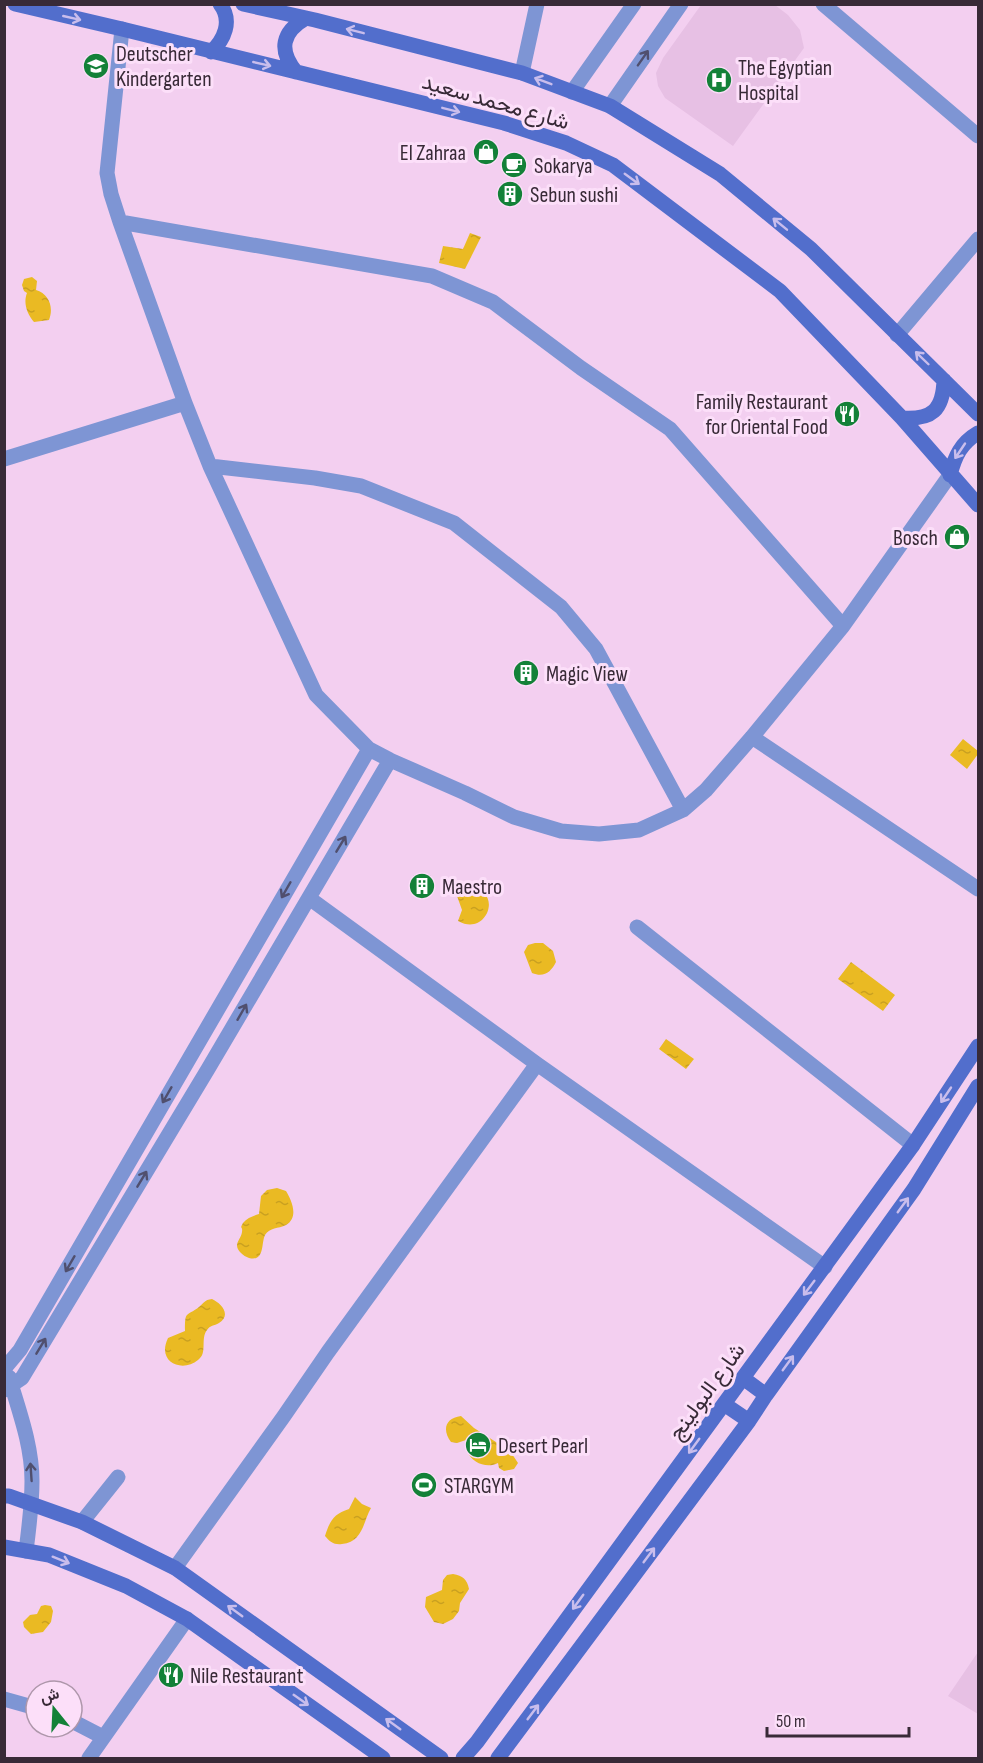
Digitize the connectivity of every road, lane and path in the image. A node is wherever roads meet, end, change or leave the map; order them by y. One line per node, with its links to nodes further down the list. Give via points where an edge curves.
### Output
1 (15, 4): 9 (street, شارع محمد سعيد, one-way to 9)
2 (220, 4): 10 (street, via 226,20 225,32)
3 (243, 4): 8 (street, شارع محمد سعيد)
4 (537, 4): 12 (street)
5 (634, 4): 13 (street)
6 (681, 4): 14 (street, one-way to 6)
7 (823, 4): 15 (street)
8 (306, 18): 11 (street, via 286,36 287,62); 12 (street, شارع محمد سعيد, one-way to 8)
9 (122, 29): 10 (street, شارع محمد سعيد); 16 (street, via 107,173)
10 (211, 52): 11 (street, شارع محمد سعيد, one-way to 11)
11 (296, 72): 22 (street, شارع محمد سعيد, one-way to 22, via 504,123 566,143 613,165 780,291)
12 (522, 73): 13 (street, شارع محمد سعيد, one-way to 12)
13 (572, 92): 14 (street, شارع محمد سعيد)
14 (610, 106): 18 (street, شارع محمد سعيد, one-way to 14, via 811,249 720,174)
15 (978, 136)
16 (120, 222): 20 (street); 28 (street, via 432,276 493,303 670,429)
17 (978, 239): 18 (street)
18 (897, 335): 19 (street, شارع محمد سعيد, one-way to 18)
19 (944, 380): 21 (street, شارع محمد سعيد); 22 (street, via 944,397 934,411 919,419)
20 (185, 403): 24 (street); 25 (street)
21 (978, 414)
22 (902, 418): 26 (street, شارع محمد سعيد)
23 (978, 433): 26 (street, one-way to 26, via 963,444)
24 (4, 459)
25 (210, 466): 30 (street, via 316,695); 32 (street, via 361,486 454,523 561,607 596,649)
26 (950, 475): 27 (street, شارع محمد سعيد); 28 (street)
27 (978, 505)
28 (843, 626): 29 (street)
29 (752, 737): 32 (street); 33 (street)
30 (369, 749): 31 (street); 37 (street, one-way to 37)
31 (390, 760): 32 (street, via 514,817 561,831 600,834 639,830); 34 (street, one-way to 31)
32 (683, 810)
33 (978, 889)
34 (309, 897): 38 (street); 39 (street, one-way to 34)
35 (637, 927): 41 (street)
36 (978, 1046): 41 (street, شارع البولينج, one-way to 41)
37 (188, 1060): 39 (street); 43 (street, one-way to 43, via 20,1350)
38 (537, 1064): 42 (street); 55 (street)
39 (208, 1069): 45 (street, one-way to 39, via 22,1378)
40 (978, 1086): 46 (street, one-way to 40, via 914,1189)
41 (913, 1145): 42 (street, شارع البولينج)
42 (825, 1267): 44 (street, شارع البولينج, one-way to 44)
43 (5, 1366): 45 (street)
44 (742, 1378): 46 (street); 47 (street, شارع البولينج)
45 (8, 1388): 51 (street, one-way to 45, via 30,1455)
46 (766, 1395): 48 (street)
47 (724, 1404): 48 (street); 64 (street, شارع البولينج, one-way to 64)
48 (749, 1421): 65 (street, one-way to 48)
49 (118, 1477): 52 (street)
50 (4, 1496): 51 (street)
51 (32, 1504): 52 (street); 54 (street)
52 (82, 1522): 55 (street)
53 (4, 1547): 54 (street)
54 (26, 1551): 56 (street, one-way to 56, via 49,1555 126,1586)
55 (176, 1568): 63 (street, one-way to 55)
56 (187, 1619): 60 (street); 62 (street, one-way to 62)
57 (4, 1699): 58 (street)
58 (24, 1705)
59 (84, 1727): 60 (street)
60 (103, 1737): 61 (street)
61 (89, 1758)
62 (383, 1758)
63 (441, 1758)
64 (463, 1758)
65 (498, 1758)

